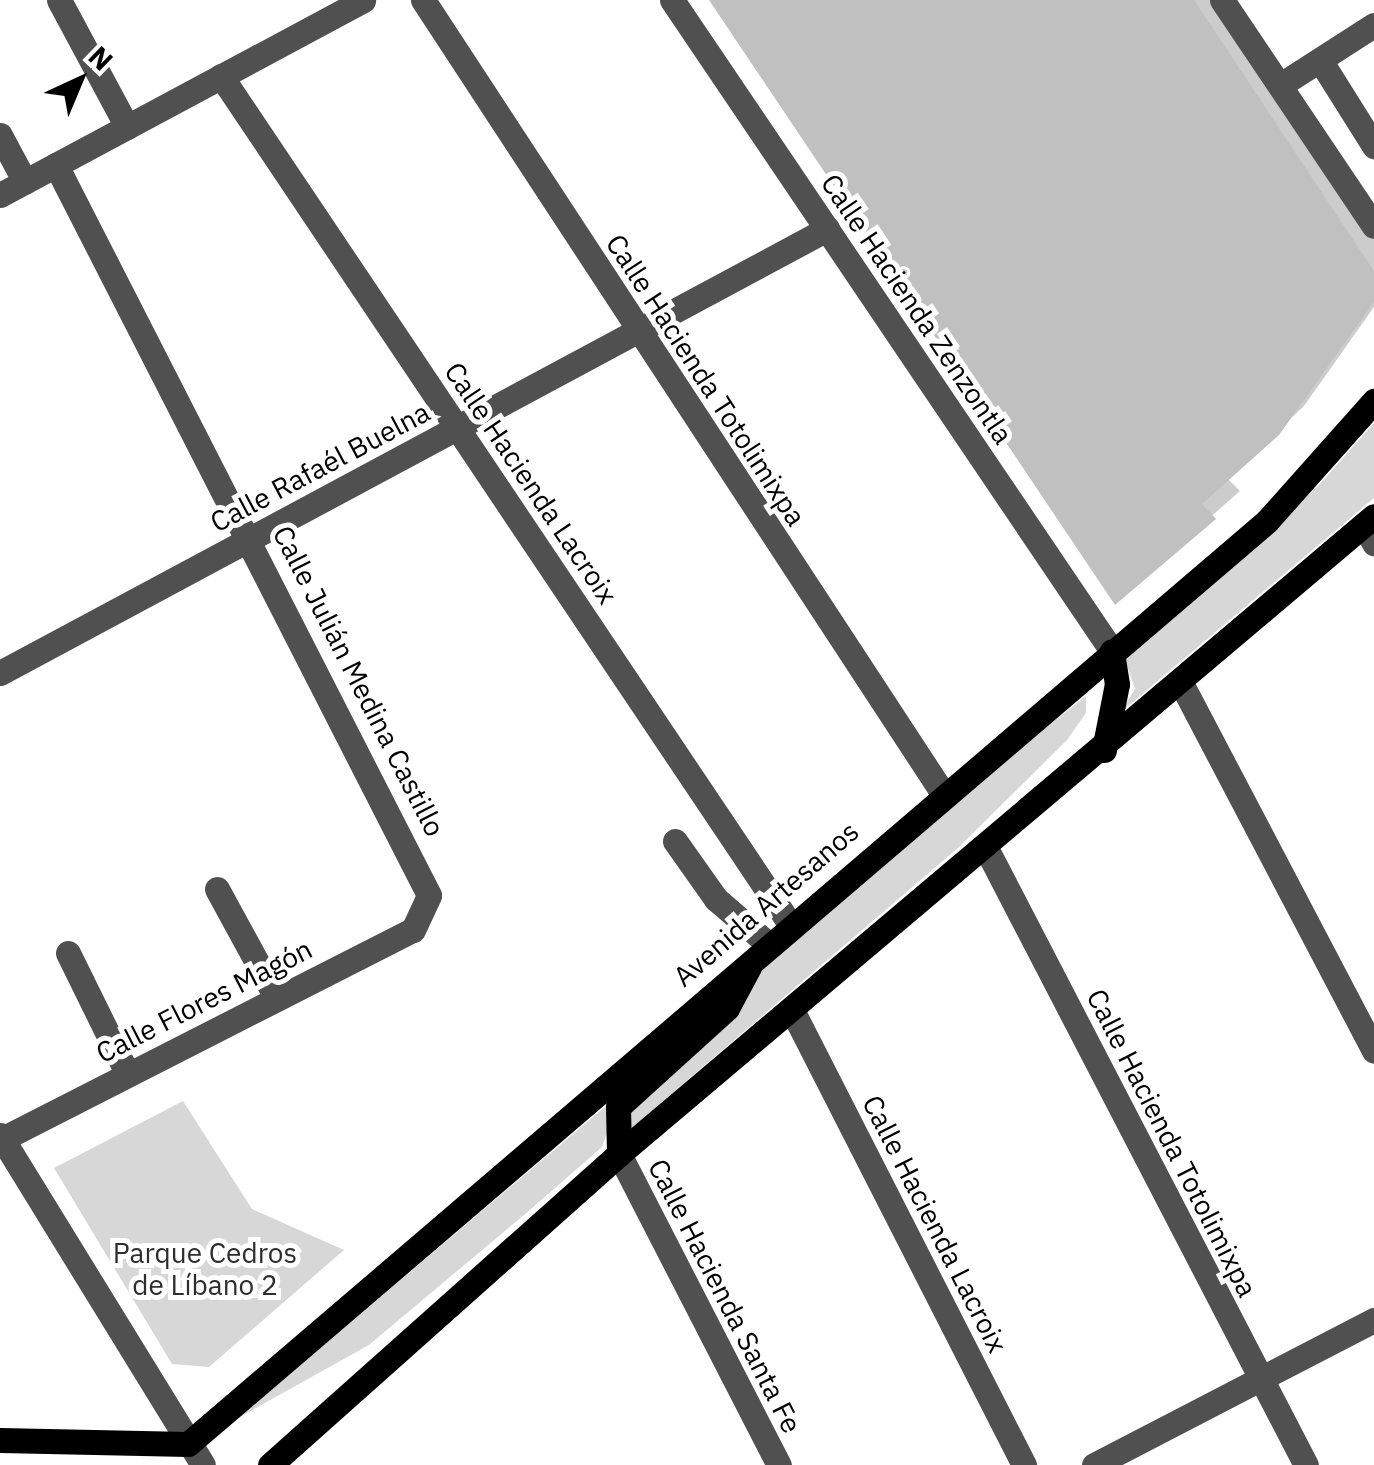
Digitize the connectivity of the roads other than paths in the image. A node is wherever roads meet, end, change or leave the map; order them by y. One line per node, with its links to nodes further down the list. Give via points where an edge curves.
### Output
1 (59, 0): 10 (street)
2 (362, 0): 8 (street)
3 (423, 0): 18 (street, Calle Hacienda Totolimixpa)
4 (672, 0): 17 (street, Calle Hacienda Zenzontla)
5 (1222, 0): 9 (street)
6 (1374, 25): 7 (street)
7 (1320, 60): 9 (street); 12 (street)
8 (221, 76): 10 (street); 20 (street, Calle Hacienda Lacroix)
9 (1282, 84): 16 (street)
10 (127, 127): 13 (street)
11 (0, 135): 14 (street)
12 (1374, 146)
13 (56, 165): 14 (street); 22 (street, Calle Julián Medina Castillo)
14 (25, 182): 15 (street)
15 (0, 195)
16 (1374, 226)
17 (826, 229): 18 (street, Calle Rafaél Buelna); 23 (street, Calle Hacienda Zenzontla)
18 (637, 331): 20 (street, Calle Rafaél Buelna); 27 (street, Calle Hacienda Totolimixpa)
19 (1374, 401): 23 (main road, Avenida Artesanos, via 1267,521)
20 (457, 428): 22 (street, Calle Rafaél Buelna); 32 (street, Calle Hacienda Lacroix)
21 (1372, 526): 25 (main road)
22 (252, 538): 24 (street, Calle Rafaél Buelna); 31 (street, Calle Julián Medina Castillo, via 428,880)
23 (1112, 651): 26 (main road, via 1117,684); 27 (main road, Avenida Artesanos)
24 (0, 674)
25 (1182, 684): 26 (main road); 37 (street)
26 (1104, 750): 29 (main road)
27 (942, 792): 32 (main road, Avenida Artesanos)
28 (676, 841): 33 (street, via 716,899)
29 (986, 848): 36 (main road); 42 (street, Calle Hacienda Totolimixpa)
30 (217, 889): 35 (street)
31 (427, 910): 35 (street, Calle Flores Magón, via 413,930)
32 (790, 924): 33 (main road, Avenida Artesanos)
33 (763, 946): 40 (main road, via 727,1008 618,1107); 44 (main road, Avenida Artesanos)
34 (68, 954): 38 (street)
35 (276, 997): 38 (street, Calle Flores Magón)
36 (792, 1010): 40 (main road); 47 (street, Calle Hacienda Lacroix)
37 (1374, 1051)
38 (126, 1073): 39 (street, Calle Flores Magón)
39 (1, 1138): 44 (street)
40 (618, 1154): 45 (main road); 46 (street, Calle Hacienda Santa Fe)
41 (1374, 1320): 42 (street)
42 (1261, 1379): 48 (street); 49 (street, Calle Hacienda Totolimixpa)
43 (0, 1440): 44 (main road)
44 (196, 1454)
45 (270, 1465)
46 (779, 1465)
47 (1024, 1465)
48 (1094, 1465)
49 (1306, 1465)

